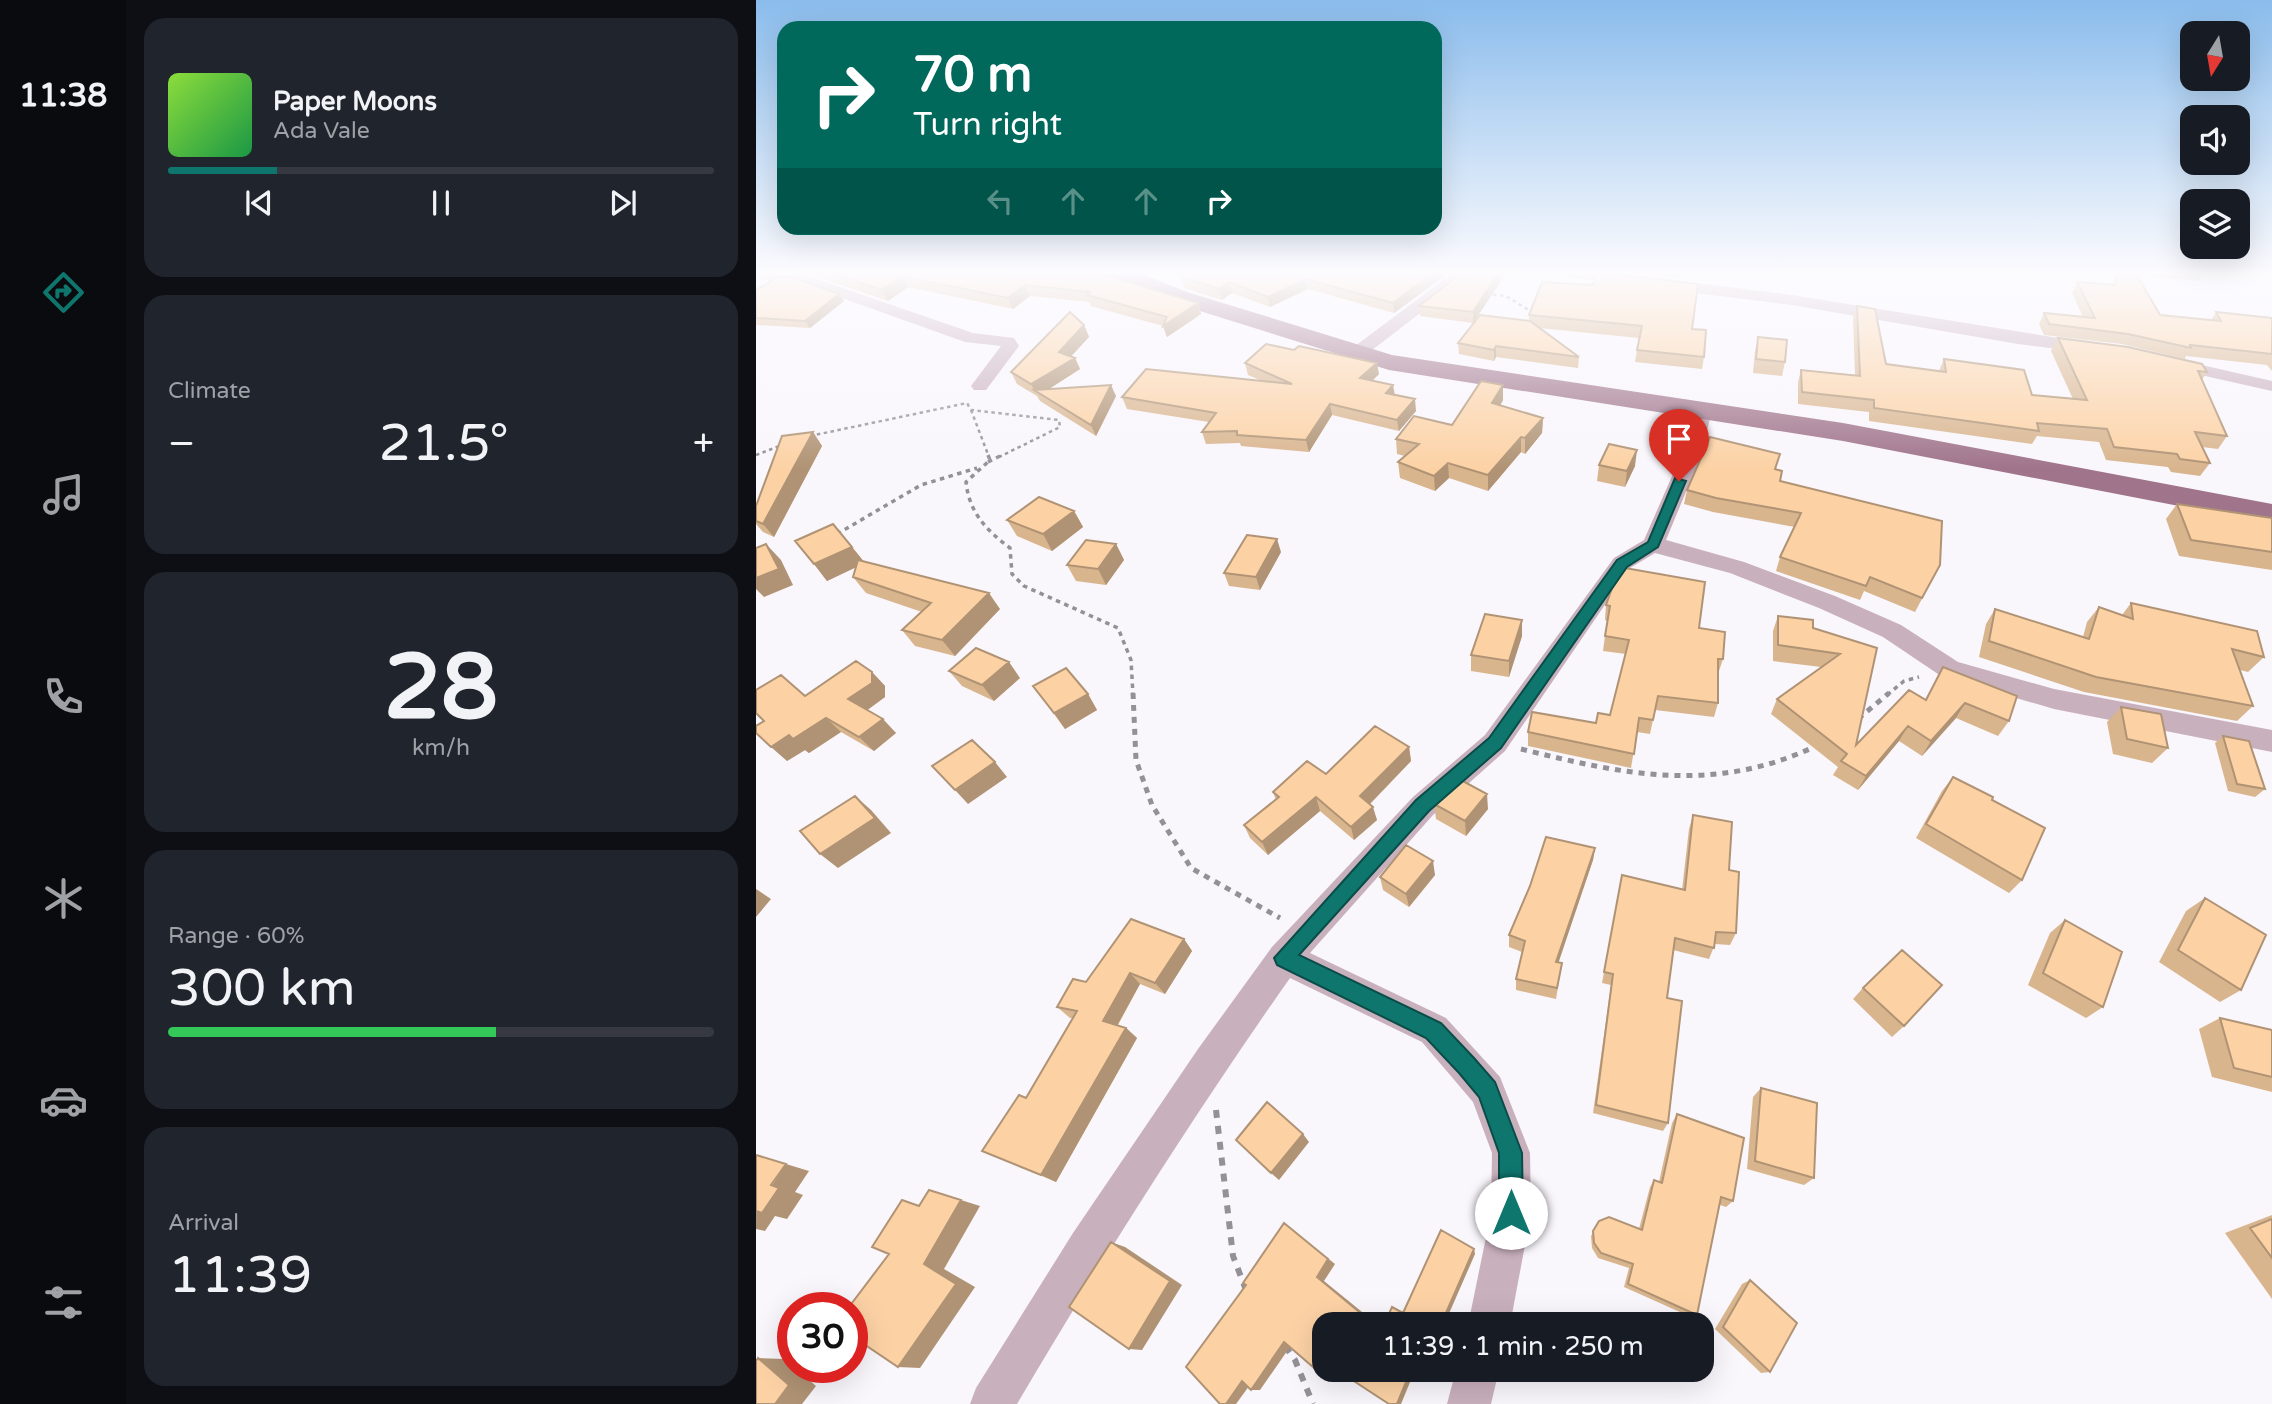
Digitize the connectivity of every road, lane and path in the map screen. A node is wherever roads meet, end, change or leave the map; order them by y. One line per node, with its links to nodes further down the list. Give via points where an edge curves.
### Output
1 (977, 338): 8 (street, via 1010,346)
2 (1306, 338): 6 (main road)
3 (1378, 338): 6 (street)
4 (2009, 338): 5 (street)
5 (2107, 350)
6 (1357, 354): 11 (main road)
7 (2158, 360): 9 (street)
8 (980, 386)
9 (2272, 386)
10 (971, 410): 12 (path, via 967,403 944,406); 15 (path); 15 (path, via 1059,420 1060,427)
11 (1703, 411): 16 (main road, via 1843,432); 18 (street, via 1690,458)
12 (804, 438)
13 (793, 441): 14 (path)
14 (756, 455)
15 (990, 460): 17 (path, via 972,472 921,485); 24 (path, via 966,482 967,496 986,530 1010,548 1012,574 1024,586 1118,628 1131,660 1136,760 1152,806 1191,868 1250,899)
16 (2272, 514)
17 (831, 538)
18 (1653, 544): 19 (street, via 1827,602 1892,631); 22 (street, via 1622,563)
19 (1950, 669): 20 (path, via 1904,681); 21 (street, via 2054,699)
20 (1849, 725)
21 (2272, 741)
22 (1495, 743): 23 (path, via 1583,765 1689,776 1788,762); 24 (street, via 1423,806)
23 (1819, 745)
24 (1295, 946): 25 (street); 27 (street, via 1433,1030 1487,1090 1511,1153 1511,1213)
25 (1209, 1061): 26 (path, via 1233,1256); 30 (street, via 1087,1247)
26 (1247, 1293)
27 (1492, 1312)
28 (1279, 1337): 31 (path, via 1295,1360)
29 (1475, 1382): 32 (street)
30 (992, 1404)
31 (1313, 1404)
32 (1469, 1404)

